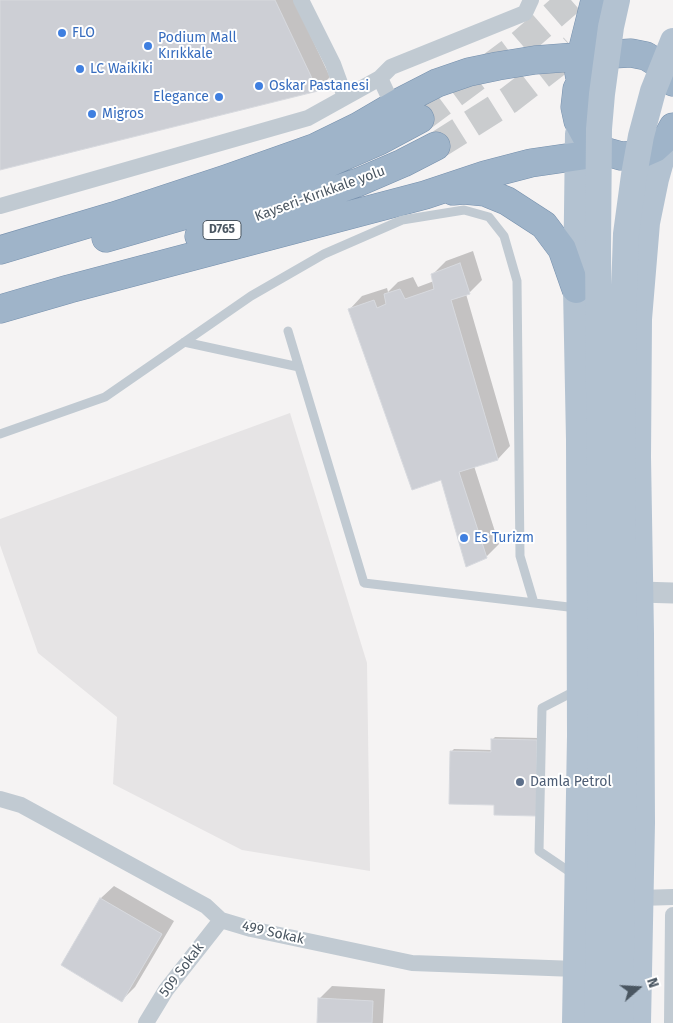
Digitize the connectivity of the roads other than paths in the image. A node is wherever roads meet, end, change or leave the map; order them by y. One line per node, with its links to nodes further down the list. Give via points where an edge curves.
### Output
1 (301, 0): 11 (street, via 333,64)
2 (532, 0): 8 (street, via 525,13 391,66)
3 (595, 0): 7 (highway)
4 (617, 0): 21 (main road, bridge, via 599,129)
5 (673, 41): 21 (main road, bridge, via 653,91 634,175)
6 (614, 54): 7 (highway); 9 (highway, via 646,56 659,64); 10 (highway, via 585,74)
7 (581, 56): 10 (highway); 12 (highway, via 468,72 437,83)
8 (380, 78): 11 (street); 12 (street)
9 (673, 82)
10 (578, 89): 14 (highway, via 575,106)
11 (345, 97): 20 (street, via 308,118)
12 (393, 106): 22 (highway, via 314,148 114,216)
13 (420, 119): 23 (highway, Kayseri-Kırıkkale yolu / D765, via 380,141 290,180 203,210)
14 (578, 121): 17 (highway, via 594,145); 18 (main road)
15 (670, 132): 17 (highway, via 655,148 639,155 621,156); 31 (main road, via 656,179 648,223 639,319)
16 (436, 146): 25 (highway, Kayseri-Kırıkkale yolu / D765, via 359,182 227,228)
17 (607, 152): 18 (highway)
18 (577, 156): 19 (highway, via 531,163); 24 (main road)
19 (425, 195): 24 (highway, via 464,190 485,192 527,213 544,225 562,250); 26 (highway)
20 (0, 206)
21 (614, 209): 45 (main road, bridge, via 598,248 601,686); 46 (main road, bridge, via 626,234)
22 (0, 250)
23 (0, 268)
24 (576, 289): 34 (main road)
25 (0, 292)
26 (0, 309)
27 (288, 331): 29 (lane)
28 (184, 342): 29 (lane); 30 (lane, via 105,397); 33 (lane, via 251,296 324,254 402,220 464,210 489,217 504,236 517,281 520,556)
29 (299, 367): 33 (lane, via 364,583)
30 (0, 434)
31 (640, 592): 32 (street); 39 (main road)
32 (673, 593)
33 (534, 603): 34 (lane)
34 (580, 609): 35 (main road)
35 (580, 689): 37 (main road); 37 (lane, via 542,708 539,851)
36 (0, 799): 41 (street, 499 Sokak, via 21,804 206,906)
37 (578, 877): 42 (main road)
38 (673, 897): 39 (street)
39 (640, 898): 47 (main road)
40 (673, 915): 48 (street)
41 (221, 920): 42 (street, 499 Sokak, via 412,962); 43 (street, 509 Sokak, via 166,990)
42 (576, 969): 44 (main road)
43 (146, 1023)
44 (574, 1023)
45 (597, 1023)
46 (620, 1023)
47 (638, 1023)
48 (672, 1023)

